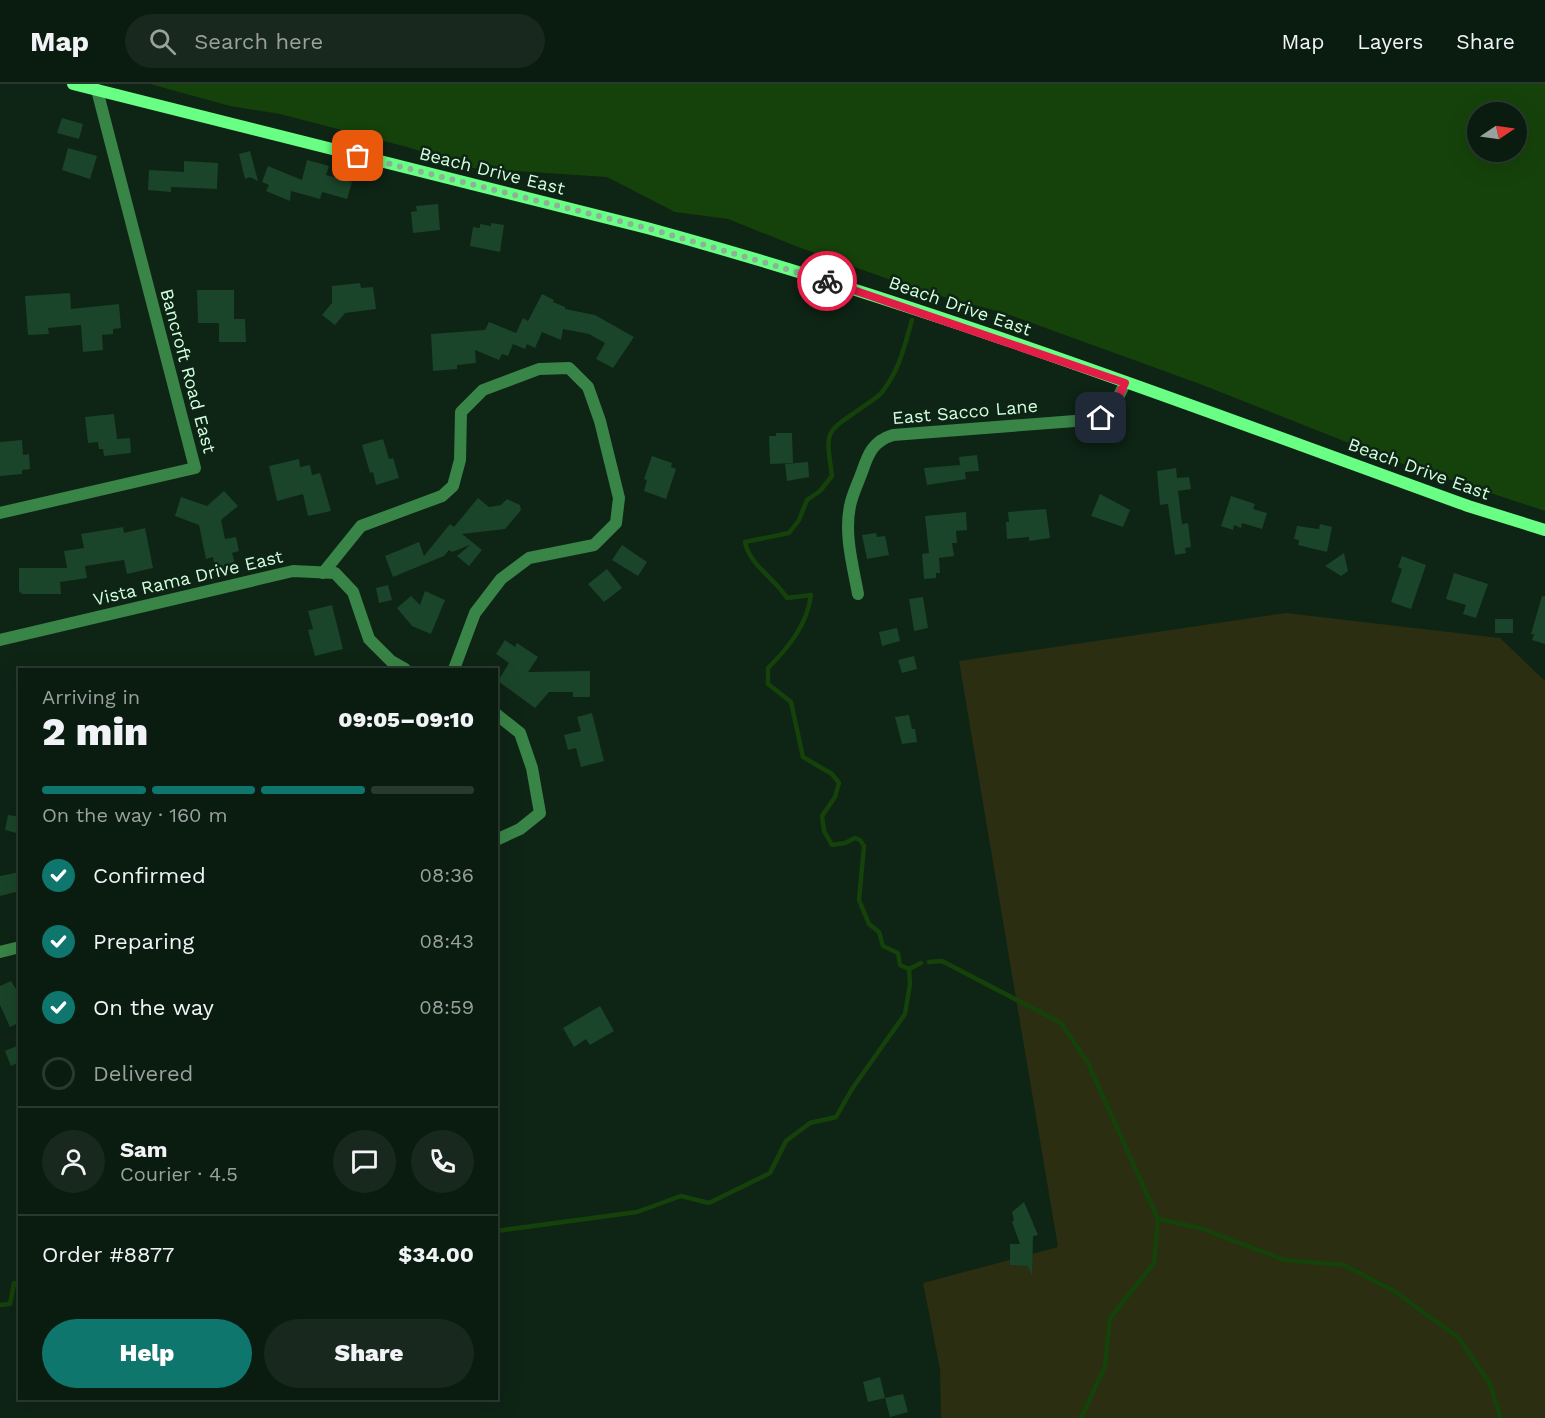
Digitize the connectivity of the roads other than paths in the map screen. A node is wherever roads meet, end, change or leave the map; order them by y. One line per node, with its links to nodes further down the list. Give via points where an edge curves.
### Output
1 (73, 84): 2 (main road, Beach Drive East)
2 (97, 90): 3 (main road, Beach Drive East, via 735,252 891,301); 4 (street, Bancroft Road East, via 195,468)
3 (1125, 383): 5 (main road, Beach Drive East); 7 (street, East Sacco Lane, via 1114,406 1101,418 893,435 876,443 868,453 848,515)
4 (0, 513)
5 (1545, 530)
6 (323, 573): 8 (street, Vista Rama Drive East, via 293,572); 9 (street, Vista Rama Drive East, via 335,573 353,592 369,639); 10 (street, via 361,526 442,496 453,486 460,460 461,412 483,390 539,369 569,368 588,387 600,421 620,498 616,523 594,545 530,558 501,579 475,613)
7 (858, 594)
8 (0, 640)
9 (403, 668)
10 (454, 668)
11 (498, 716): 12 (street, via 520,734 532,768 540,813 520,829)
12 (498, 839)
13 (18, 948): 14 (street)
14 (0, 952)

